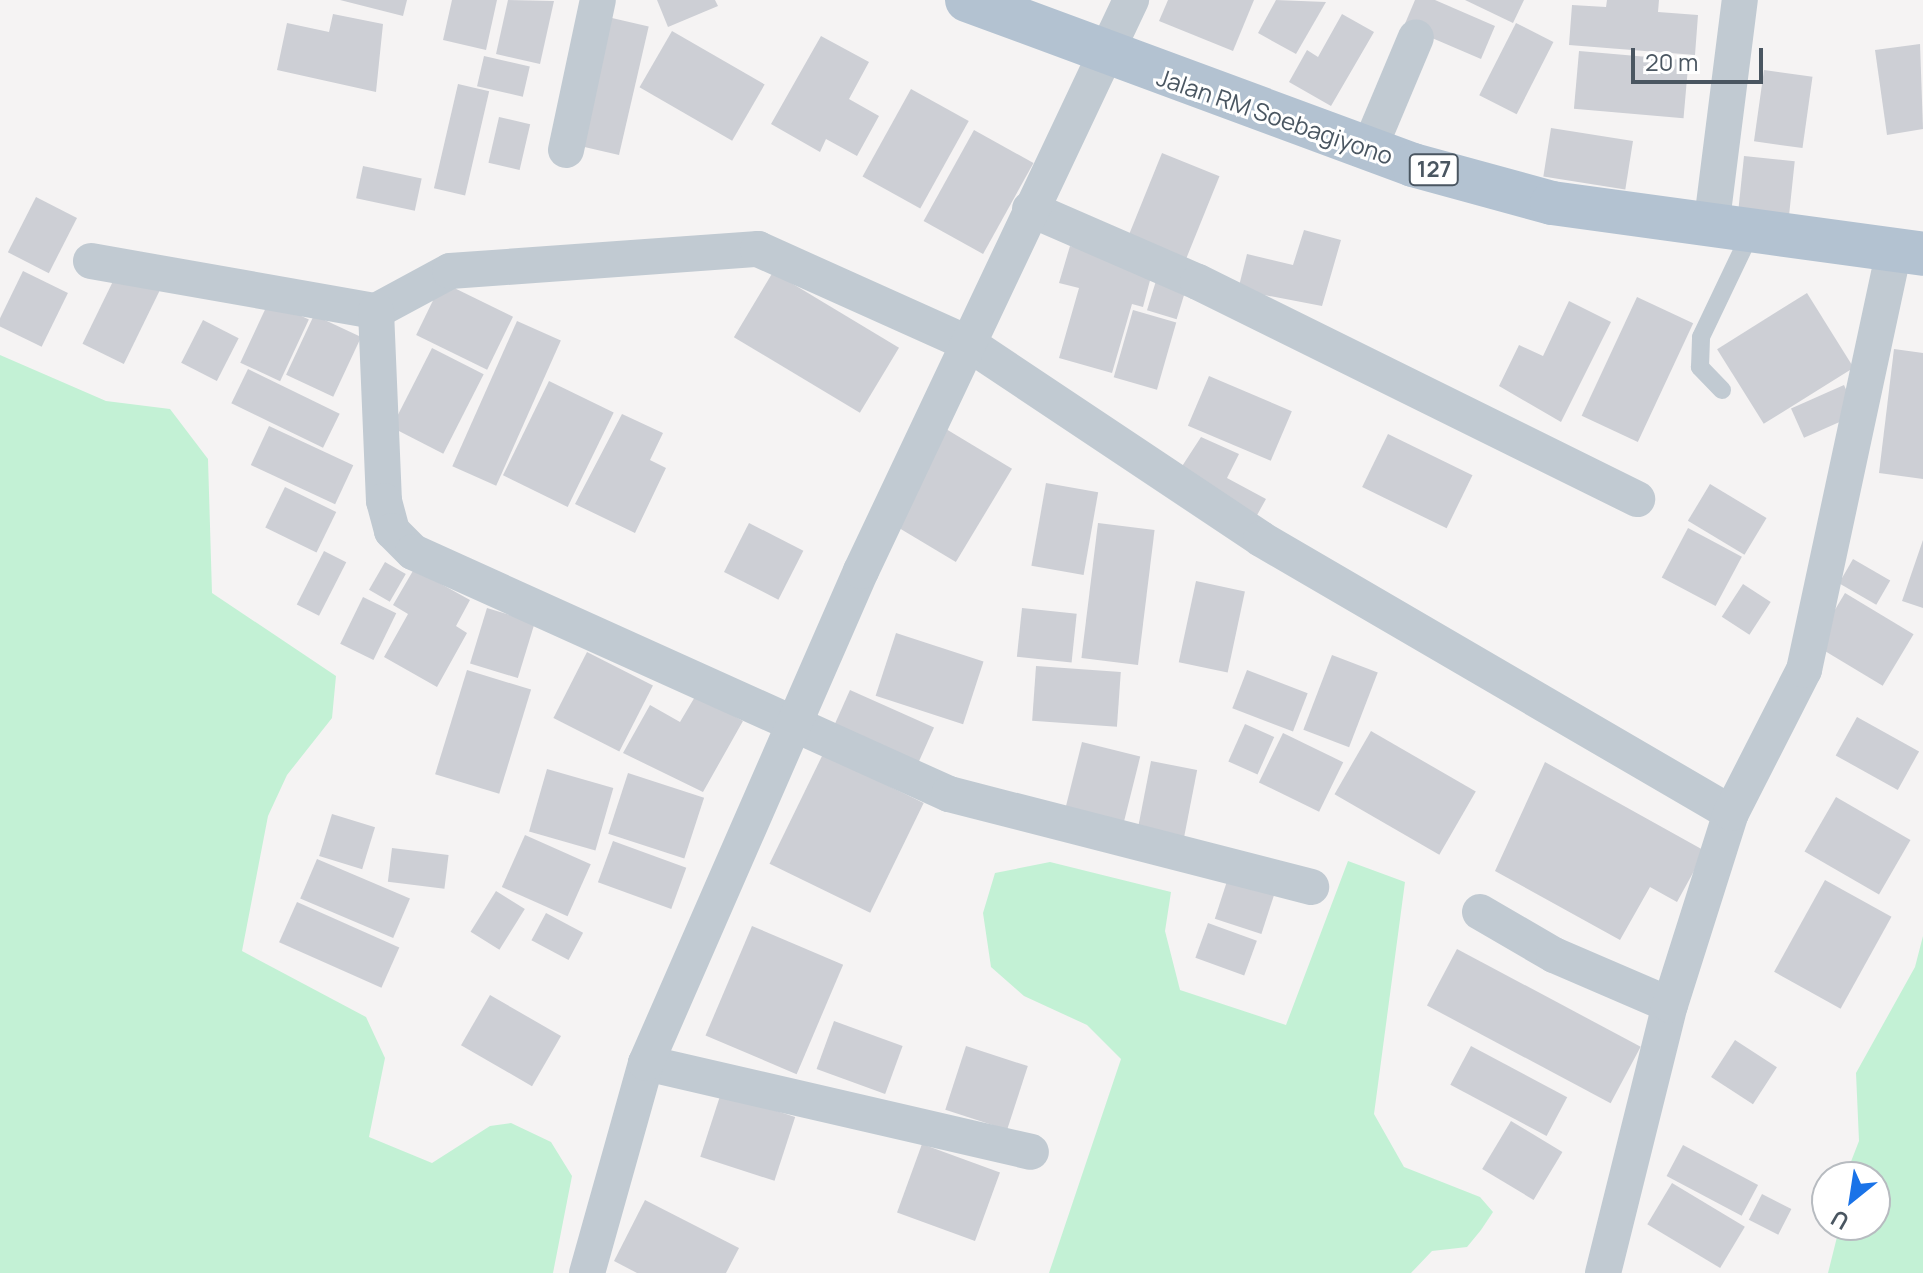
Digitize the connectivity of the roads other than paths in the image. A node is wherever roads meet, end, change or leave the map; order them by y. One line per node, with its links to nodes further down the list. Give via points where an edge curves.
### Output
1 (598, 0): 8 (street)
2 (967, 0): 6 (main road, Jalan RM Soebagiyono / 127)
3 (1131, 0): 6 (street)
4 (1740, 0): 10 (street)
5 (1416, 37): 7 (street)
6 (1103, 54): 7 (main road, Jalan RM Soebagiyono / 127); 9 (street)
7 (1369, 149): 10 (main road, Jalan RM Soebagiyono / 127, via 1552,203)
8 (566, 150)
9 (1030, 209): 14 (street); 16 (street, via 1198,282)
10 (1731, 230): 11 (main road, Jalan RM Soebagiyono / 127); 15 (lane, via 1701,337 1700,367)
11 (1908, 252): 18 (street, via 1804,670)
12 (91, 261): 13 (street)
13 (376, 311): 14 (street, via 450,271 592,267 758,249); 17 (street, via 384,501 392,531 413,552)
14 (969, 344): 17 (street); 18 (street, via 1261,539)
15 (1722, 390)
16 (1637, 499)
17 (794, 724): 19 (street, via 949,794); 22 (street)
18 (1731, 813): 21 (street)
19 (1311, 887)
20 (1480, 912): 21 (street, via 1554,955)
21 (1670, 1005): 25 (street)
22 (646, 1063): 23 (street); 24 (street)
23 (1031, 1152)
24 (587, 1273)
25 (1603, 1273)

